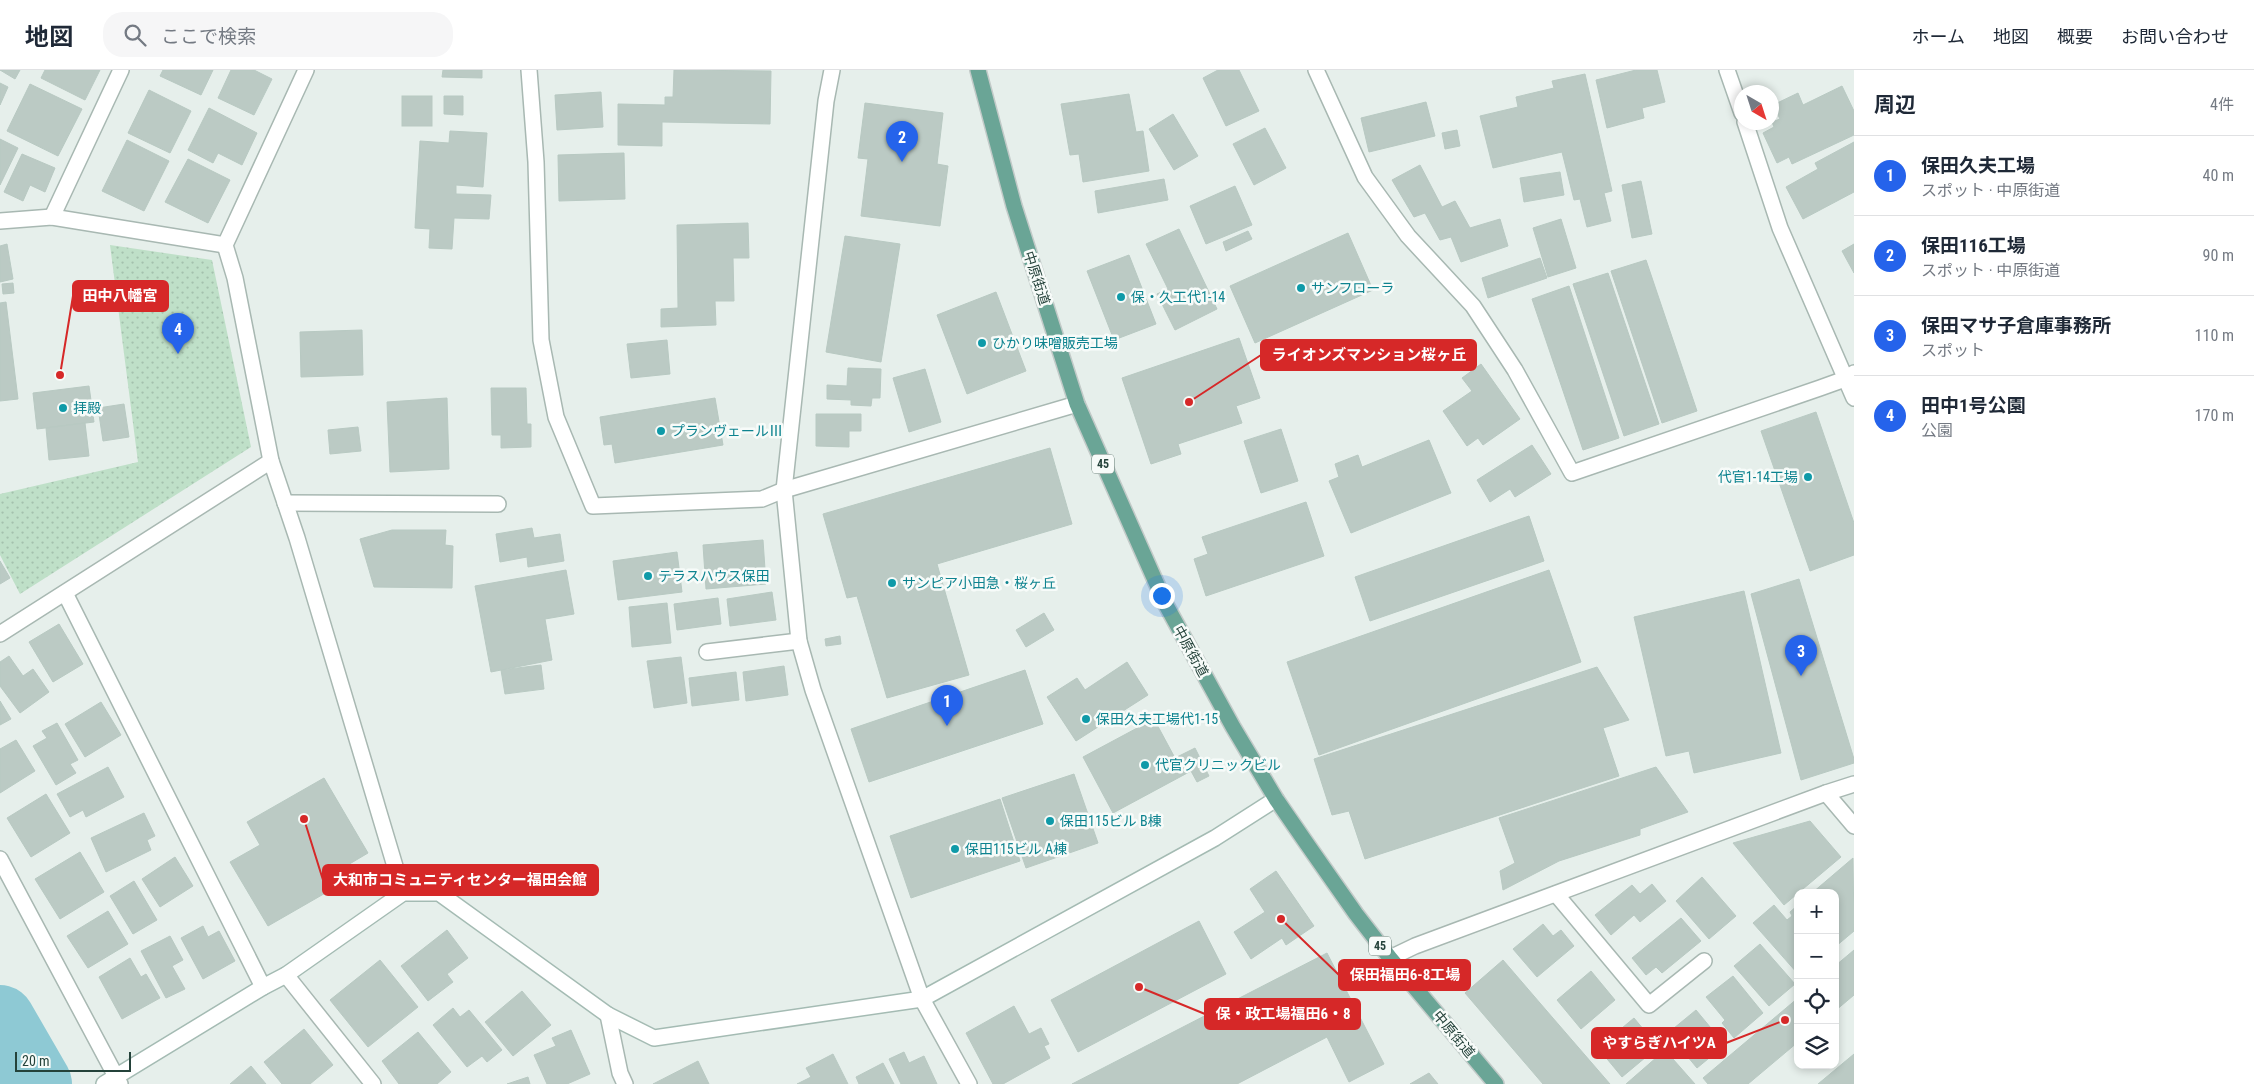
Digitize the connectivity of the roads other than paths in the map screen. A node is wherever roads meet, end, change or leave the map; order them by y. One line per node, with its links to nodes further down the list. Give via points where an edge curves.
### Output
1 (121, 70): 10 (street)
2 (306, 70): 12 (street)
3 (529, 70): 17 (street, via 536,162 541,340 556,417 593,506 762,499)
4 (832, 70): 17 (street)
5 (978, 70): 15 (main road, 中原街道 / 45, via 1014,206)
6 (1316, 70): 13 (street, via 1365,177 1408,236 1472,306 1515,370 1572,473)
7 (1727, 70): 8 (street)
8 (1734, 90)
9 (1747, 130): 13 (street, via 1780,228)
10 (52, 217): 11 (street); 12 (street)
11 (0, 221)
12 (225, 245): 16 (street, via 235,278)
13 (1850, 376): 14 (street)
14 (1854, 398)
15 (1077, 404): 17 (street); 26 (main road, 中原街道 / 45, via 1166,605)
16 (271, 460): 18 (street); 20 (street)
17 (784, 490): 22 (street)
18 (285, 503): 19 (street); 29 (street)
19 (498, 504)
20 (65, 593): 21 (street); 34 (street)
21 (0, 634)
22 (799, 641): 23 (street); 35 (street, via 813,690)
23 (707, 652)
24 (1854, 784): 25 (street)
25 (1826, 793): 27 (street); 30 (street)
26 (1276, 799): 31 (main road, 中原街道 / 45); 35 (street, via 1215,838)
27 (1854, 826)
28 (0, 859): 37 (street)
29 (403, 893): 33 (street); 36 (street, via 439,893)
30 (1556, 894): 31 (street); 32 (street, via 1649,1005)
31 (1390, 958): 41 (main road, 中原街道 / 45)
32 (1704, 961)
33 (286, 975): 34 (street); 38 (street)
34 (263, 986): 37 (street)
35 (922, 999): 36 (street, via 654,1038); 40 (street)
36 (608, 1015): 39 (street)
37 (113, 1082)
38 (373, 1084)
39 (625, 1084)
40 (969, 1084)
41 (1496, 1084)

